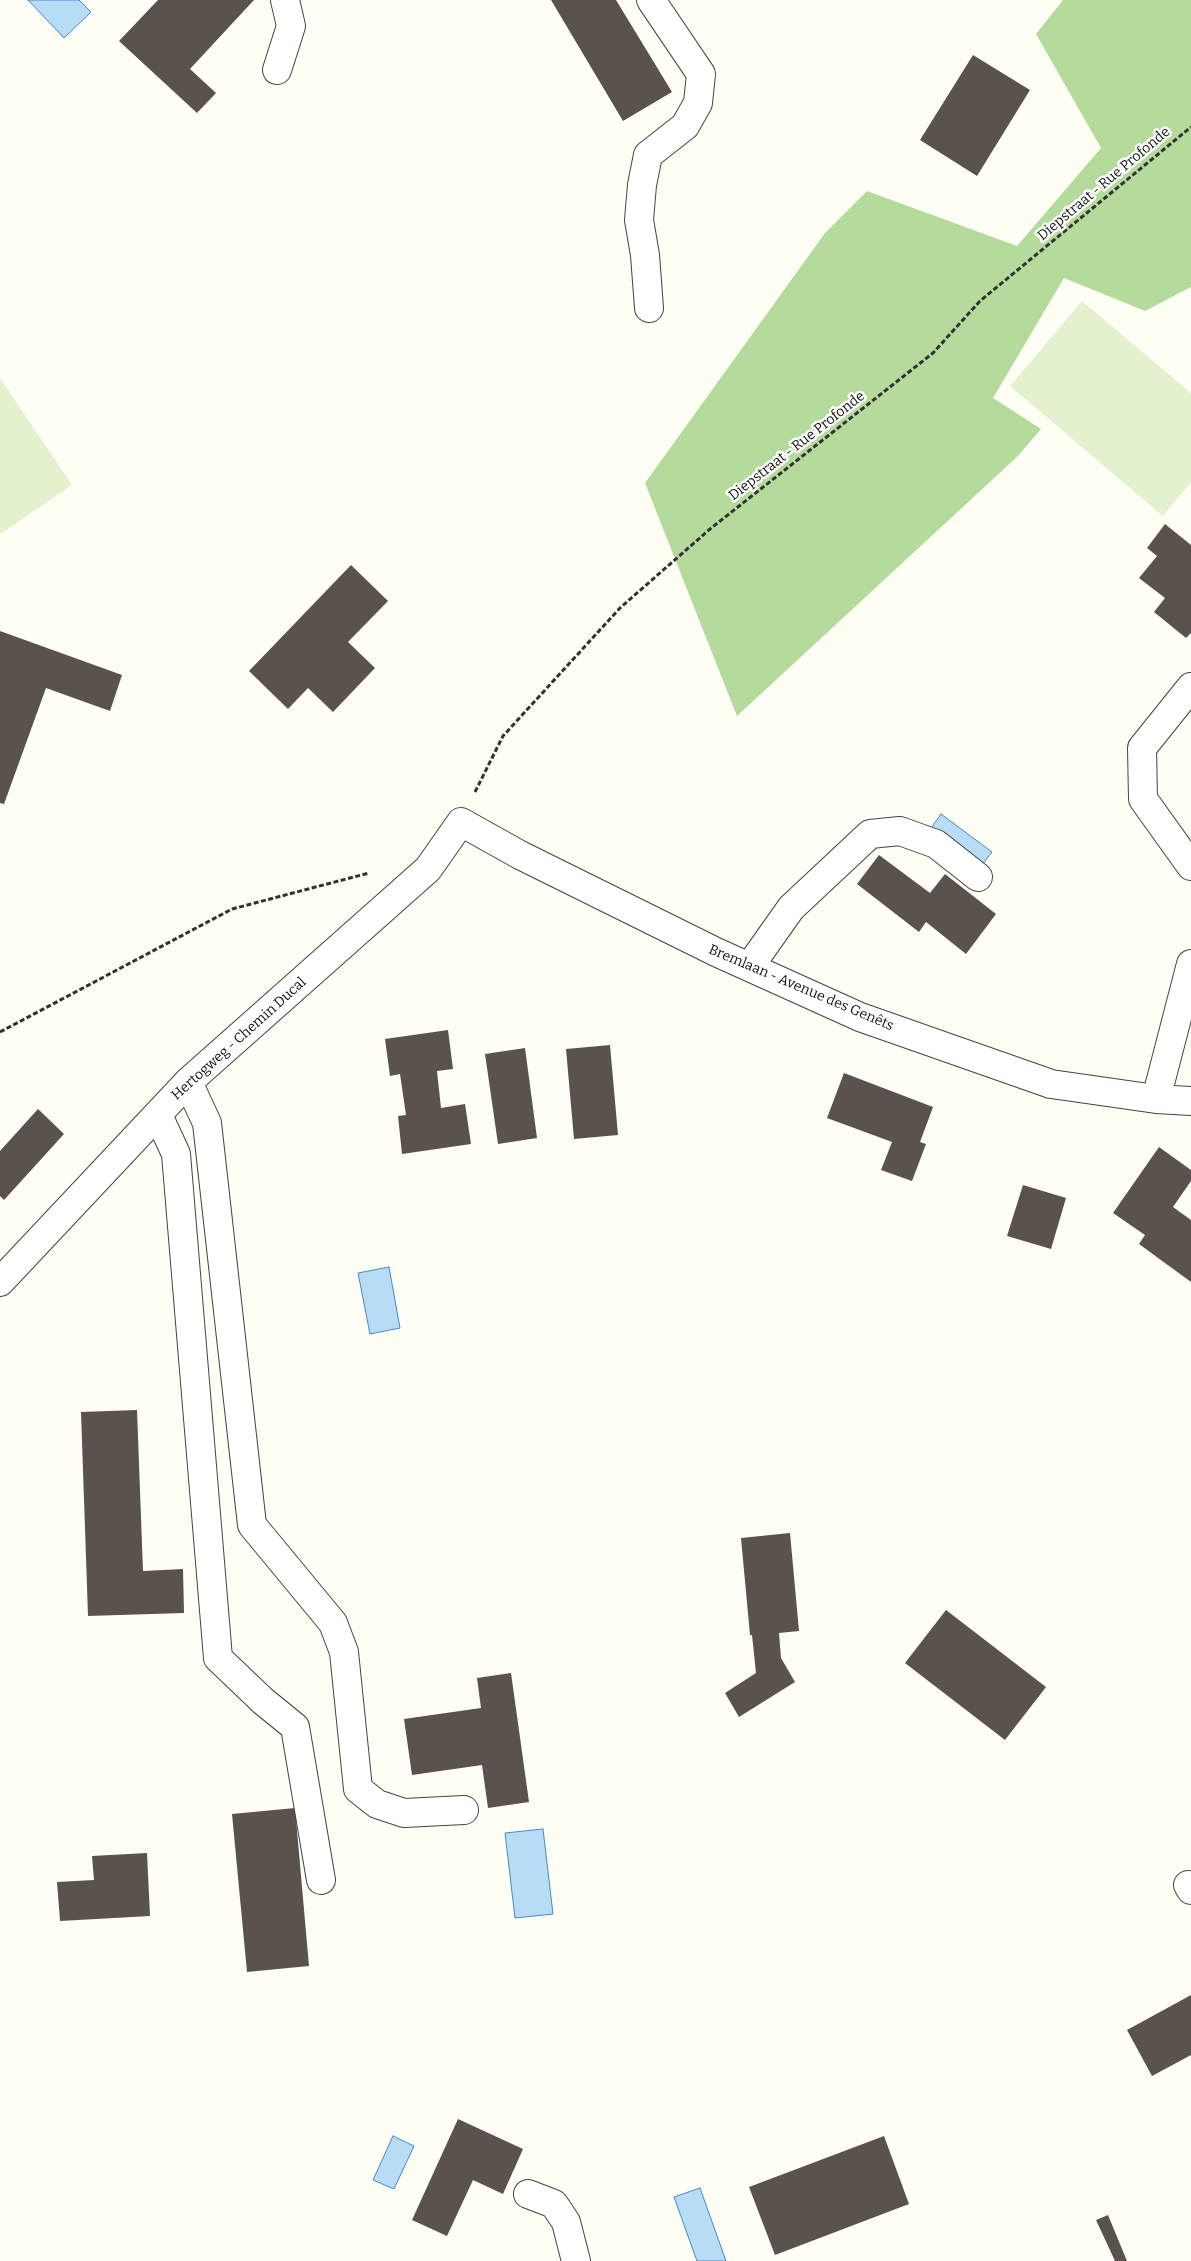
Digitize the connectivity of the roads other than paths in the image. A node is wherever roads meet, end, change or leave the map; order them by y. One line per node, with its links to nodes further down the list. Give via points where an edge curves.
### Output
1 (285, 0): 3 (street, via 291,26)
2 (651, 0): 4 (street, via 701,74 698,103 685,126 648,154 638,220 645,255)
3 (277, 70)
4 (649, 308)
5 (1191, 687): 7 (street, via 1142,748 1143,799)
6 (460, 822): 10 (street, Bremlaan - Avenue des Genêts, via 520,855); 11 (street, Hertogweg - Chemin Ducal, via 428,869)
7 (1191, 866)
8 (978, 877): 10 (street, via 936,844 900,831 870,834 791,908)
9 (1191, 964): 12 (street)
10 (750, 966): 12 (street, Bremlaan - Avenue des Genêts, via 860,1017 1051,1084)
11 (188, 1082): 14 (street, Hertogweg - Chemin Ducal); 16 (street, via 207,1123 252,1525 333,1623 344,1652 358,1789 377,1804 404,1813)
12 (1156, 1100): 13 (street, Bremlaan - Avenue des Genêts)
13 (1191, 1101)
14 (158, 1115): 15 (street, Hertogweg - Chemin Ducal); 17 (street, via 176,1154 218,1658 262,1701 295,1727)
15 (0, 1282)
16 (464, 1810)
17 (321, 1880)
18 (528, 2194): 19 (street, via 554,2204 566,2222)
19 (576, 2261)

